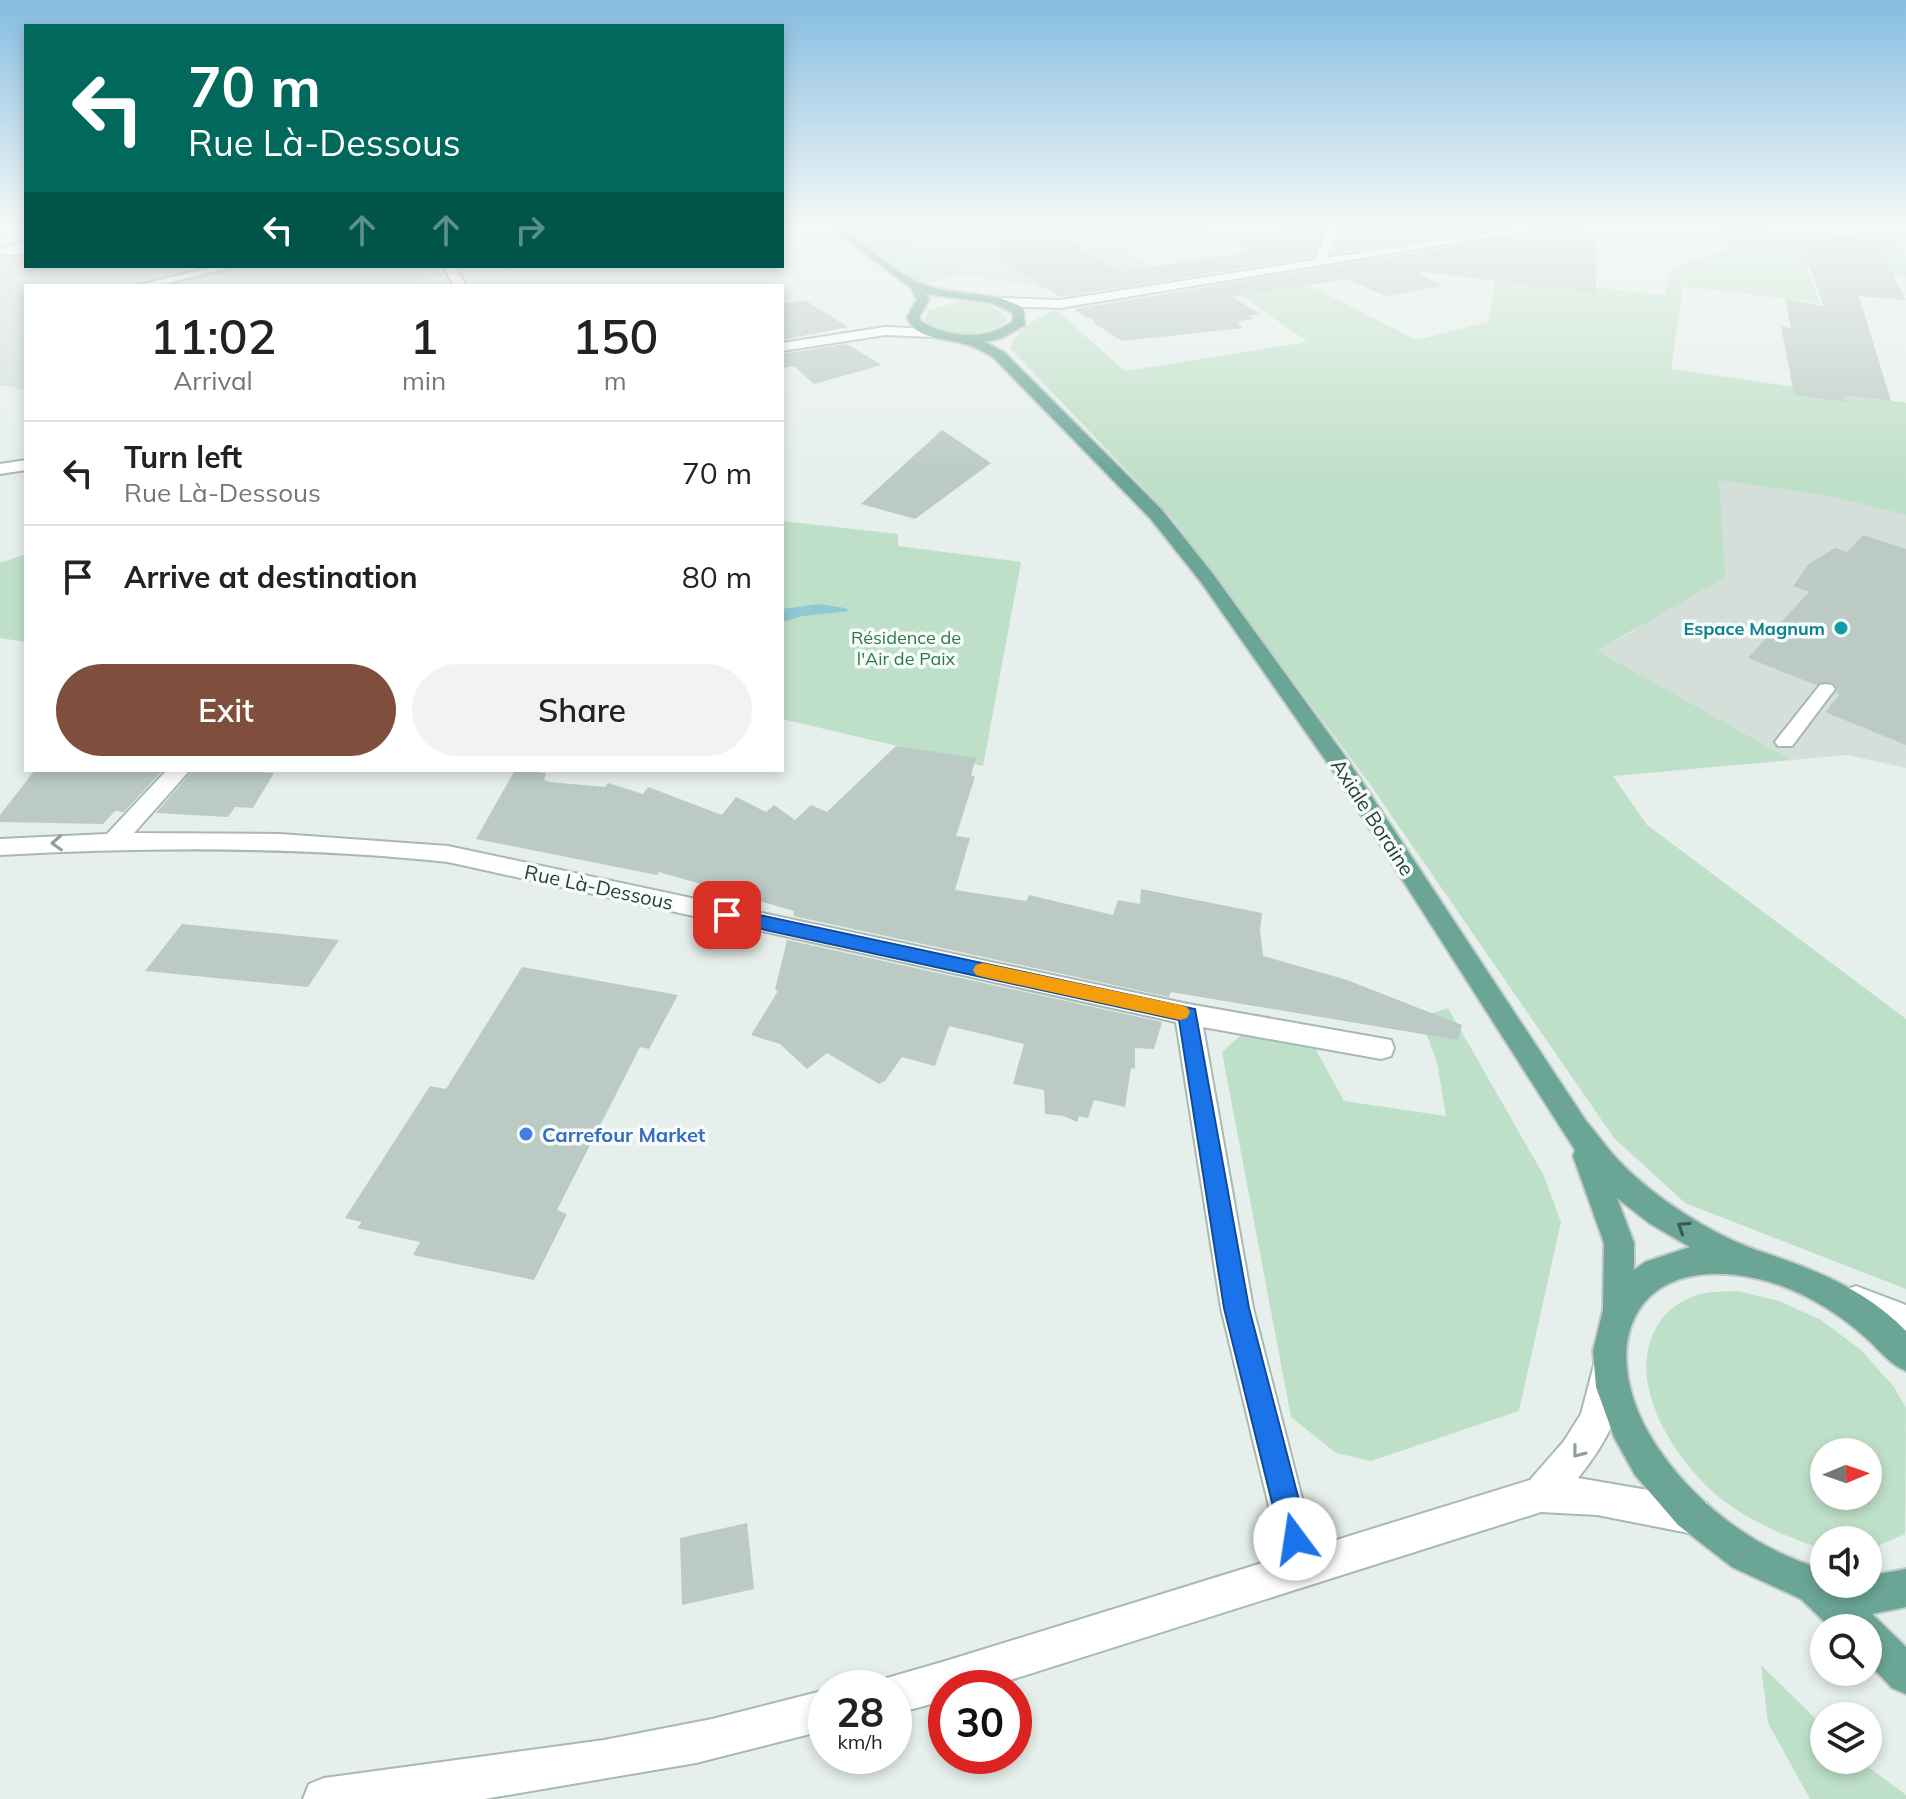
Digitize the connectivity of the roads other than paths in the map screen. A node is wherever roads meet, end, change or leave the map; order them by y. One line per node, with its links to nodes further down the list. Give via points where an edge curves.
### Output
1 (1019, 311): 4 (main road)
2 (1041, 311): 4 (street)
3 (917, 312): 5 (street); 6 (main road, via 915,323)
4 (1014, 327): 7 (main road, via 976,338); 9 (main road, via 998,346)
5 (885, 331): 6 (street); 8 (street)
6 (933, 333): 7 (main road)
7 (957, 337): 9 (main road)
8 (784, 347)
9 (999, 355): 19 (main road, Axiale Boraine, via 1121,476 1207,578 1339,764)
10 (24, 465): 11 (street)
11 (0, 469)
12 (1826, 689): 13 (lane)
13 (1785, 742)
14 (177, 772): 15 (street)
15 (115, 840): 16 (street, Rue Là-Dessous, one-way to 16); 17 (street, Rue Là-Dessous, via 364,844 448,854)
16 (0, 847)
17 (1188, 1014): 18 (street, Rue Là-Dessous); 28 (street, via 1237,1308)
18 (1381, 1048)
19 (1576, 1130): 20 (main road, Axiale Boraine, one-way to 19, via 1691,1233 1641,1199); 22 (main road, via 1619,1243)
20 (1752, 1263): 21 (main road, Axiale Boraine); 22 (main road, Axiale Boraine, via 1708,1258 1670,1264 1639,1281)
21 (1810, 1283): 23 (street); 25 (main road, Axiale Boraine, via 1859,1312)
22 (1618, 1308): 24 (main road, Axiale Boraine)
23 (1906, 1321)
24 (1609, 1353): 26 (street, one-way to 26, via 1604,1400 1592,1433); 27 (main road, Axiale Boraine, via 1618,1405 1647,1462)
25 (1906, 1355)
26 (1541, 1494): 27 (street, via 1597,1497); 28 (street)
27 (1694, 1516): 29 (main road, Axiale Boraine, via 1754,1560)
28 (1302, 1568): 36 (street)
29 (1810, 1584)
30 (1906, 1588): 31 (main road, Axiale Boraine)
31 (1882, 1593)
32 (1827, 1598): 33 (main road, Axiale Boraine)
33 (1844, 1614)
34 (1882, 1650): 35 (main road)
35 (1906, 1674)
36 (912, 1689)
37 (808, 1714): 38 (street, via 697,1742 479,1781)
38 (324, 1799)

